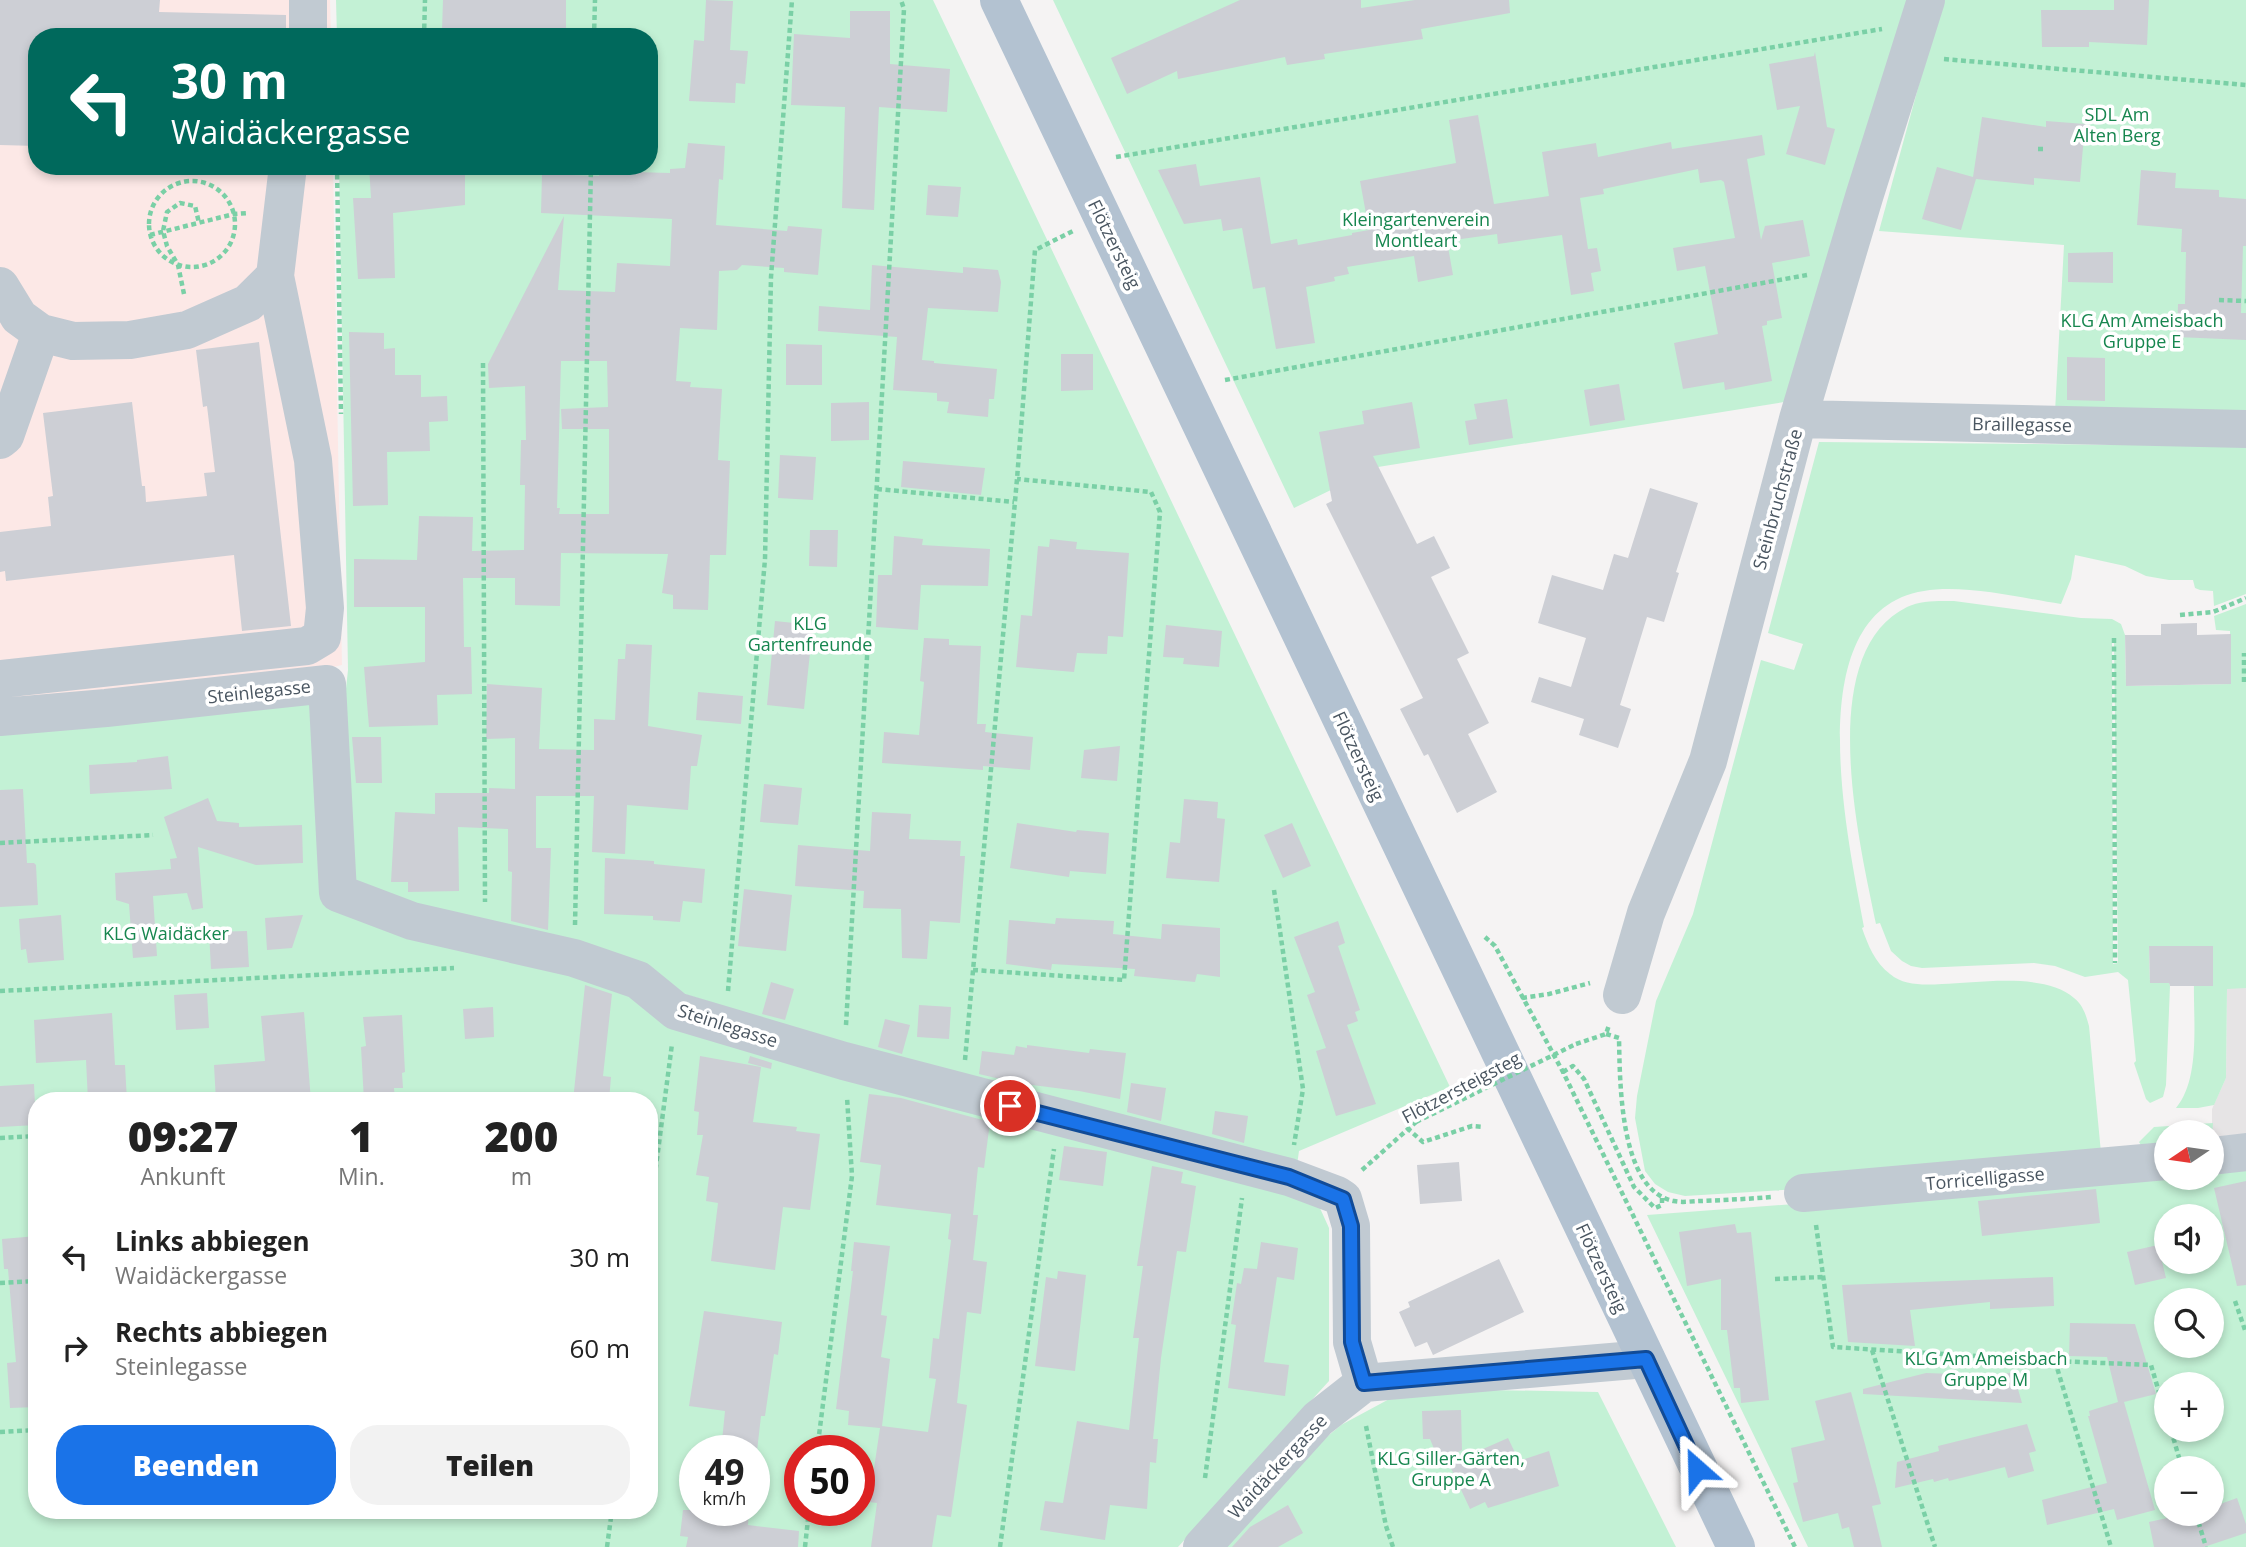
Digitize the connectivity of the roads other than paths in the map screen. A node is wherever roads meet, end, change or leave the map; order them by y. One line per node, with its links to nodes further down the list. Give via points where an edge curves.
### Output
1 (308, 0): 4 (street)
2 (999, 0): 19 (main road, Flötzersteig)
3 (1917, 26): 9 (street, Steinbruchstraße)
4 (308, 28)
5 (287, 175): 6 (street)
6 (275, 276): 8 (street, via 248,303 187,330 74,341); 12 (street, via 313,460 325,608 322,637 307,646)
7 (0, 286): 8 (street, via 19,317)
8 (41, 333): 11 (street)
9 (1798, 419): 10 (street, Braillegasse); 14 (street, Steinbruchstraße, via 1708,761 1646,913)
10 (2246, 429)
11 (0, 440)
12 (0, 679)
13 (0, 717): 20 (street, Steinlegasse, via 327,684 338,893 412,921 574,958 638,980 676,1011 962,1093 1289,1177 1337,1195 1343,1199 1351,1226 1352,1342)
14 (1609, 988)
15 (2246, 1152): 16 (street)
16 (2224, 1155)
17 (2154, 1162): 18 (street, Torricelligasse)
18 (1807, 1193)
19 (1646, 1359): 20 (street); 22 (main road, Flötzersteig)
20 (1364, 1383): 21 (street, Waidäckergasse, via 1318,1419)
21 (1202, 1547)
22 (1738, 1547)

